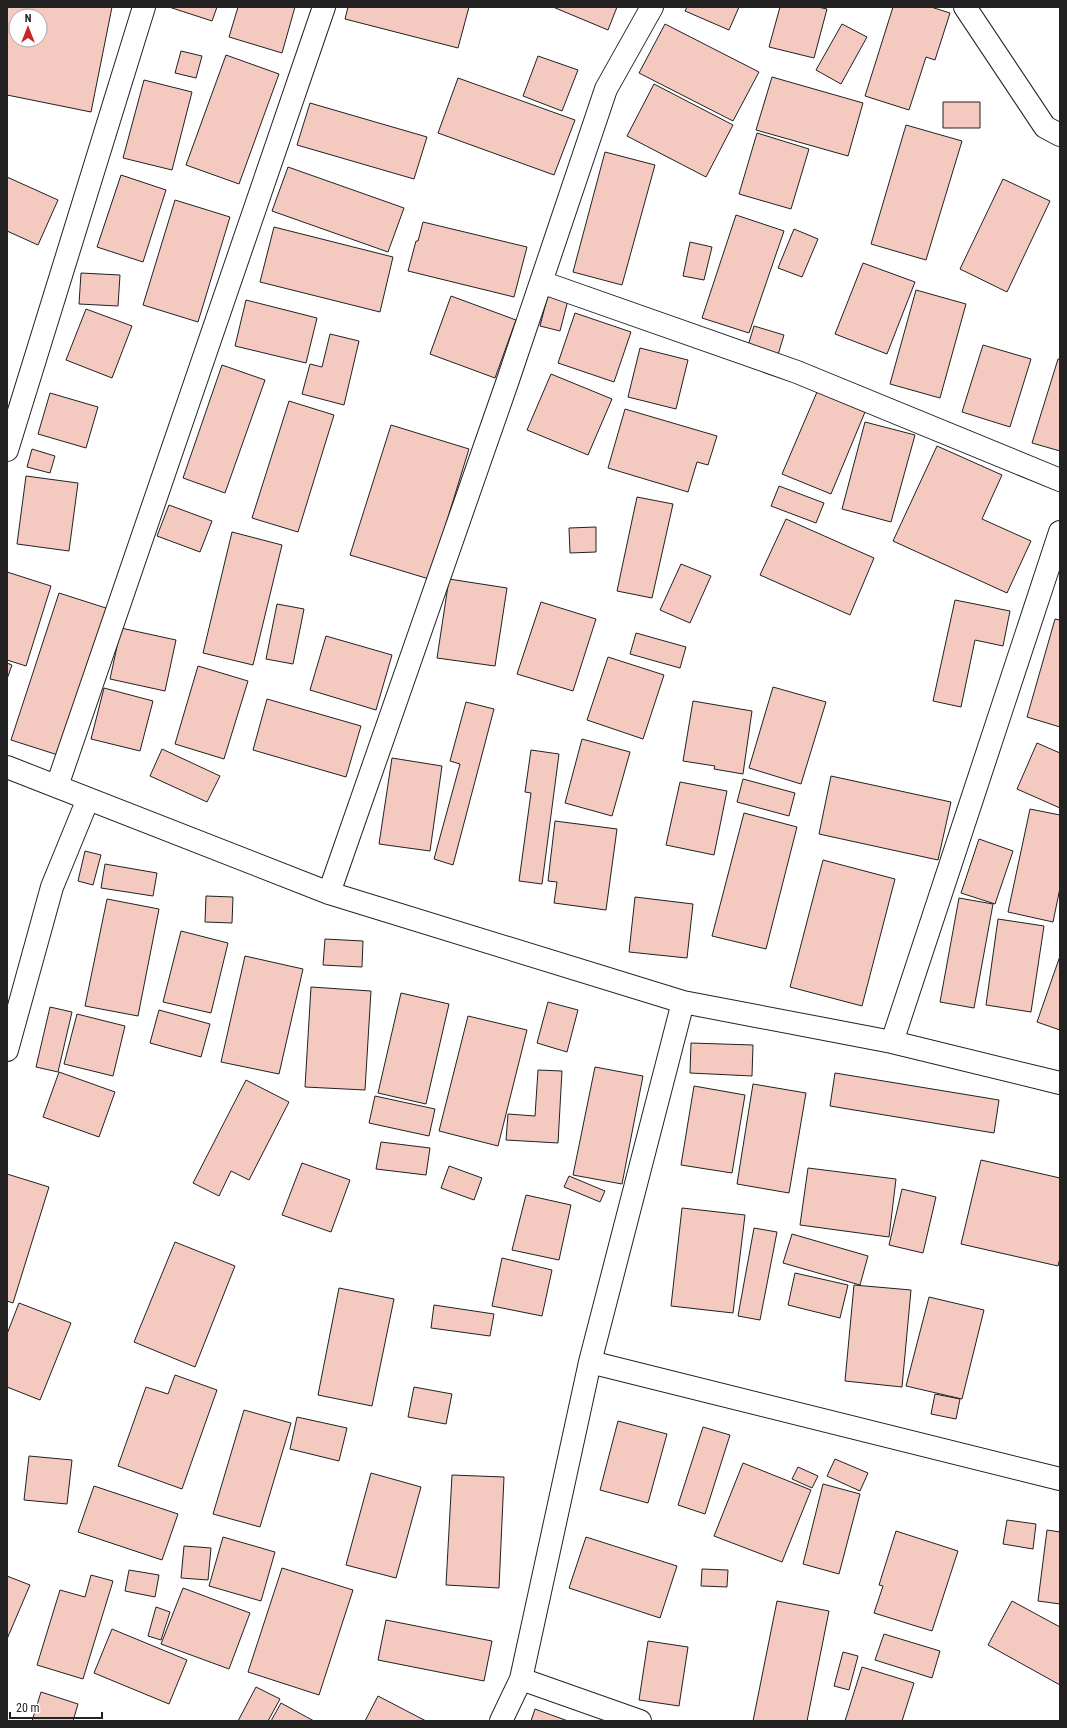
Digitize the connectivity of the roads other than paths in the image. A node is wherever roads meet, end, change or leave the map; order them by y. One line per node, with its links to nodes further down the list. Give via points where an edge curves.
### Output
1 (144, 7): 7 (street)
2 (324, 7): 11 (street)
3 (652, 7): 6 (street, via 606,89)
4 (965, 7): 5 (street, via 1045,126)
5 (1060, 135)
6 (541, 282): 8 (street, via 797,372); 13 (street)
7 (7, 450)
8 (1060, 480)
9 (1060, 532): 15 (street)
10 (7, 767): 11 (street)
11 (58, 786): 12 (street)
12 (88, 799): 13 (street); 16 (street, via 52,887)
13 (329, 893): 14 (street)
14 (683, 1002): 15 (street); 18 (street)
15 (892, 1042): 17 (street)
16 (7, 1050)
17 (1060, 1082)
18 (590, 1362): 19 (street); 20 (street)
19 (1060, 1479)
20 (521, 1679): 21 (street); 22 (street)
21 (501, 1721)
22 (640, 1721)

